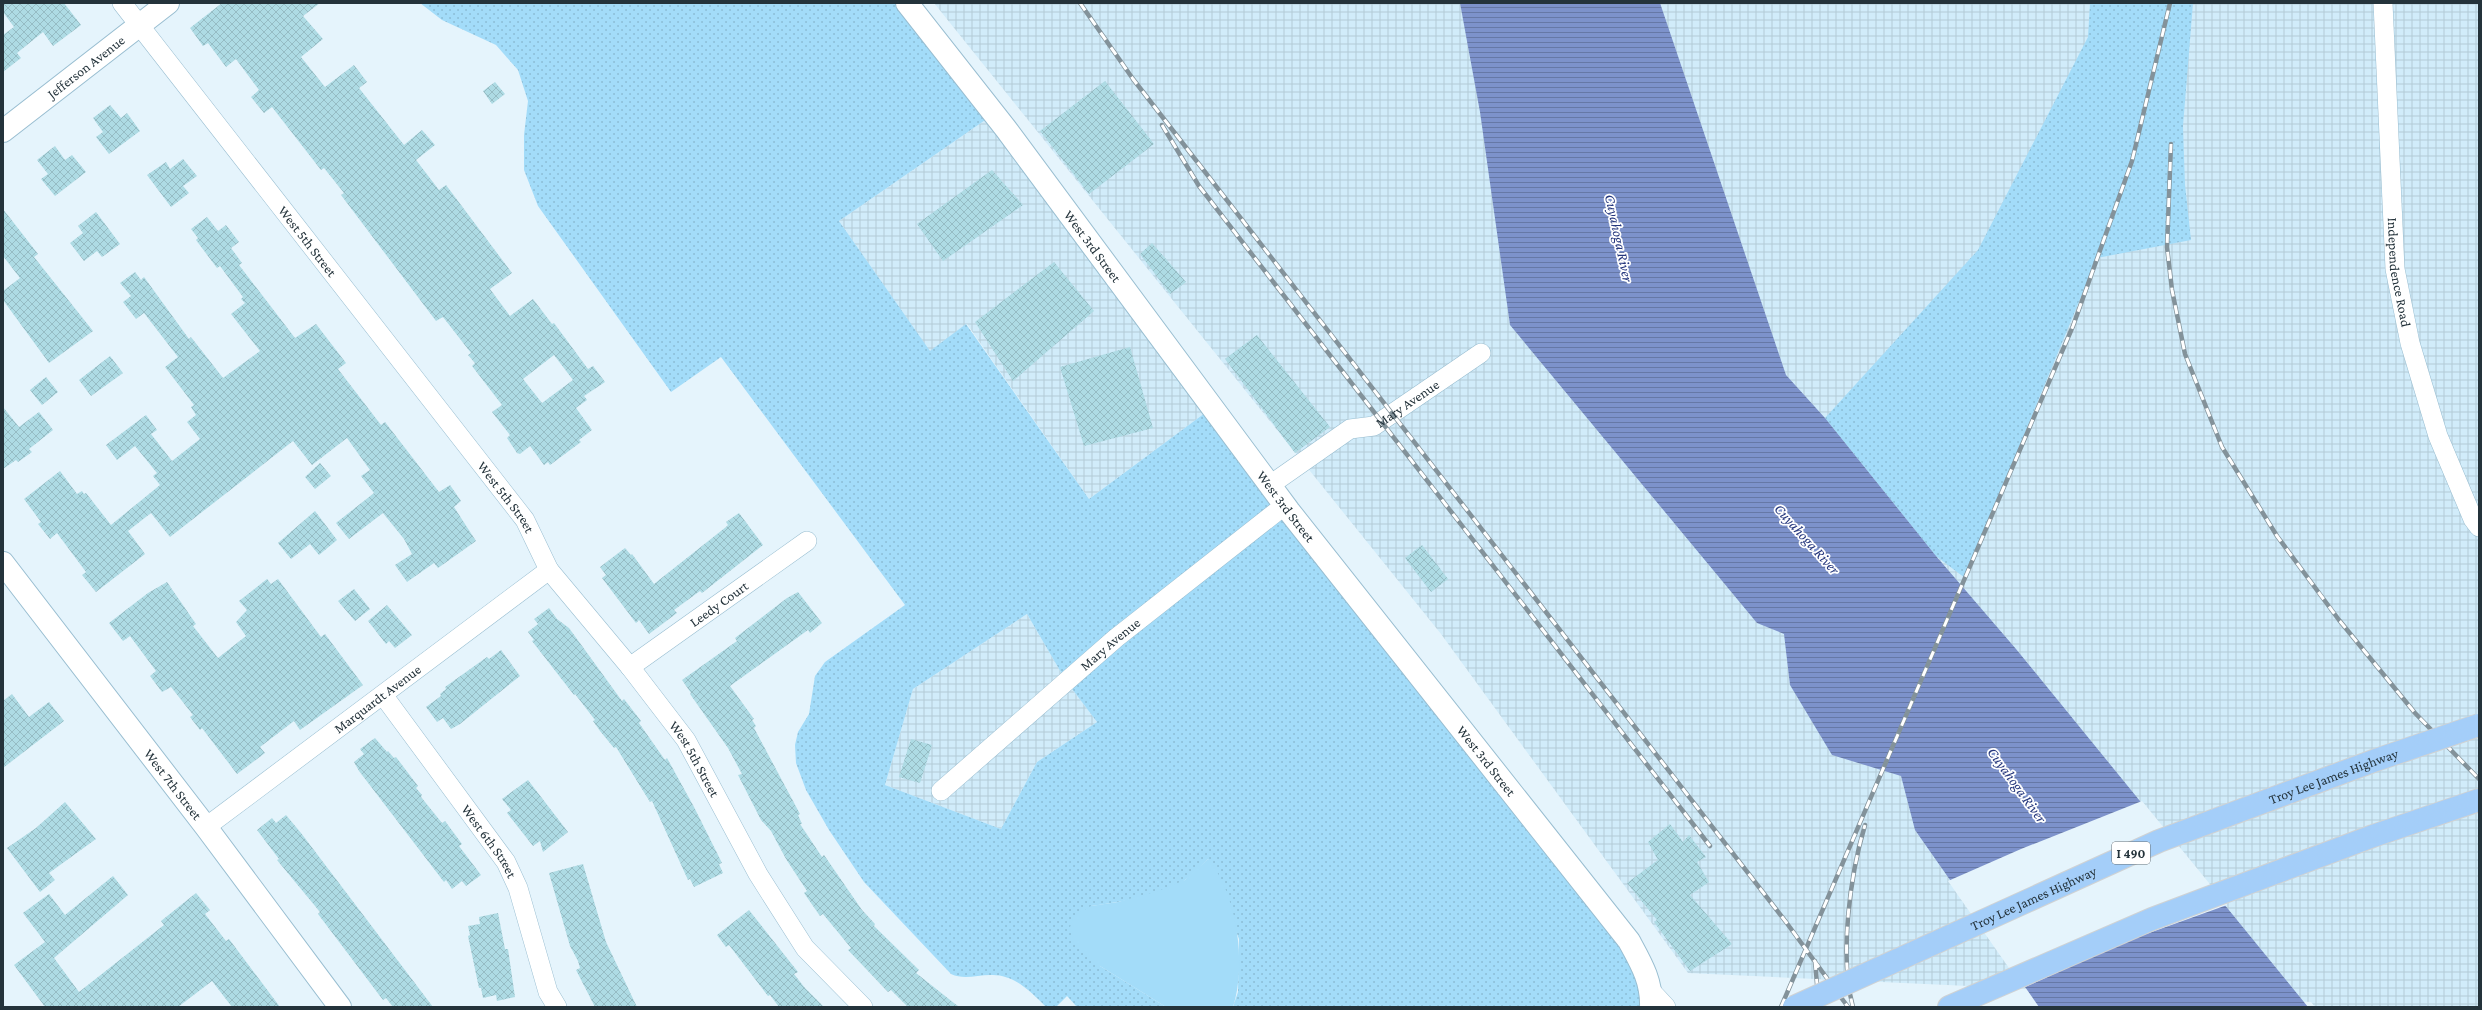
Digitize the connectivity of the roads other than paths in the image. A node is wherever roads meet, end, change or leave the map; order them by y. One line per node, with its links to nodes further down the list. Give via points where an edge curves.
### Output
1 (122, 3): 5 (street, West 5th Street)
2 (168, 3): 5 (street, Jefferson Avenue)
3 (907, 3): 8 (street, West 3rd Street, via 1011,136)
4 (2384, 3): 10 (street, Independence Road, via 2395,269 2410,343 2438,436 2473,519)
5 (140, 25): 6 (street, Jefferson Avenue); 13 (street, West 5th Street, via 525,520)
6 (3, 131)
7 (1481, 353): 8 (street, Mary Avenue, via 1374,426 1350,429)
8 (1270, 485): 9 (street, West 3rd Street)
9 (1285, 505): 17 (street, Mary Avenue, via 1116,638); 20 (street, West 3rd Street, via 1629,941 1646,972)
10 (2479, 527)
11 (807, 541): 14 (street, Leedy Court)
12 (3, 563): 19 (street, West 7th Street)
13 (549, 570): 14 (street, West 5th Street); 15 (street, Marquardt Avenue)
14 (630, 667): 23 (street, West 5th Street, via 686,740 758,874 805,948)
15 (383, 695): 19 (street, Marquardt Avenue); 22 (street, West 6th Street, via 506,862 518,888 548,992)
16 (2479, 725): 24 (highway, Troy Lee James Highway / I 490, bridge, via 2376,760 2159,841)
17 (941, 791)
18 (2479, 800): 25 (highway, via 2372,836 2152,919)
19 (206, 827): 21 (street, West 7th Street)
20 (1656, 1002)
21 (340, 1007)
22 (557, 1007)
23 (863, 1007)
24 (1794, 1007)
25 (1949, 1007)

